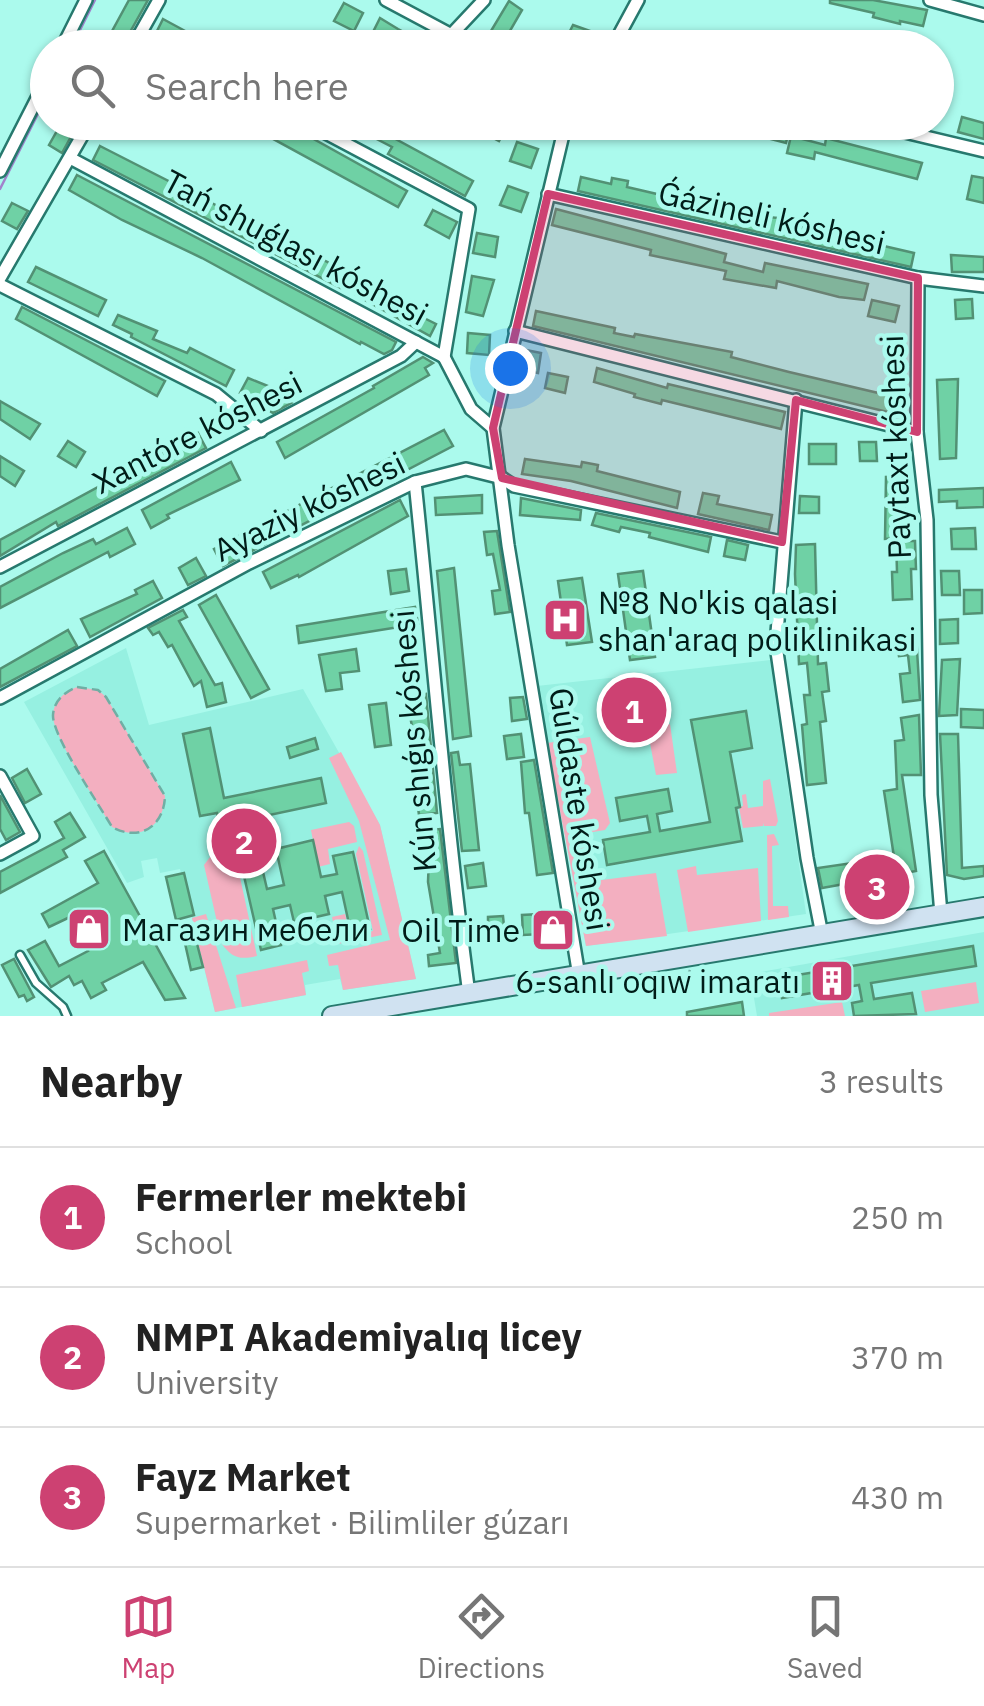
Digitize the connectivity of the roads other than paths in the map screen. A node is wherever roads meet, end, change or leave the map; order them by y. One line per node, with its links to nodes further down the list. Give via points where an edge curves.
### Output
1 (86, 0): 8 (street)
2 (160, 0): 9 (street)
3 (386, 0): 10 (street)
4 (484, 0): 11 (street)
5 (638, 0): 12 (street)
6 (930, 0): 7 (street)
7 (984, 14)
8 (71, 30)
9 (142, 30)
10 (444, 30)
11 (456, 30)
12 (622, 30)
13 (30, 112): 20 (street)
14 (80, 140): 19 (street)
15 (340, 140): 27 (street, via 470,209)
16 (562, 140): 21 (street, Gúldaste kóshesi)
17 (938, 140): 18 (street)
18 (984, 151)
19 (70, 158): 23 (street); 26 (street, Tań shuǵlası kóshesi)
20 (0, 171)
21 (548, 194): 22 (street, Ǵázineli kóshesi); 25 (street, Gúldaste kóshesi)
22 (918, 278): 24 (street, Ǵázineli kóshesi); 31 (street, Paytaxt kóshesi)
23 (0, 281): 30 (street, via 216,394)
24 (984, 286)
25 (515, 331): 28 (street); 29 (street, Gúldaste kóshesi)
26 (416, 342): 27 (street, Tań shuǵlası kóshesi); 30 (street, Xantóre kóshesi, via 402,356)
27 (444, 357): 29 (street, via 471,410)
28 (796, 400): 31 (street); 34 (street)
29 (493, 428): 32 (street, Gúldaste kóshesi)
30 (261, 430): 35 (street, Xantóre kóshesi)
31 (917, 432): 40 (street, Paytaxt kóshesi)
32 (502, 478): 33 (street, Ayaziy kóshesi, via 466,469); 34 (street, Ayaziy kóshesi, via 514,486); 43 (street, Gúldaste kóshesi)
33 (414, 482): 36 (street, Ayaziy kóshesi); 44 (street, Kún shıǵıs kóshesi)
34 (782, 542): 41 (street, via 776,644)
35 (0, 567)
36 (0, 698)
37 (0, 776): 38 (street, via 33,836)
38 (0, 854)
39 (984, 907): 40 (main road)
40 (941, 914): 41 (main road)
41 (822, 935): 43 (main road)
42 (20, 955): 45 (lane)
43 (578, 976): 44 (main road)
44 (469, 994): 46 (main road)
45 (66, 1016)
46 (332, 1016)

